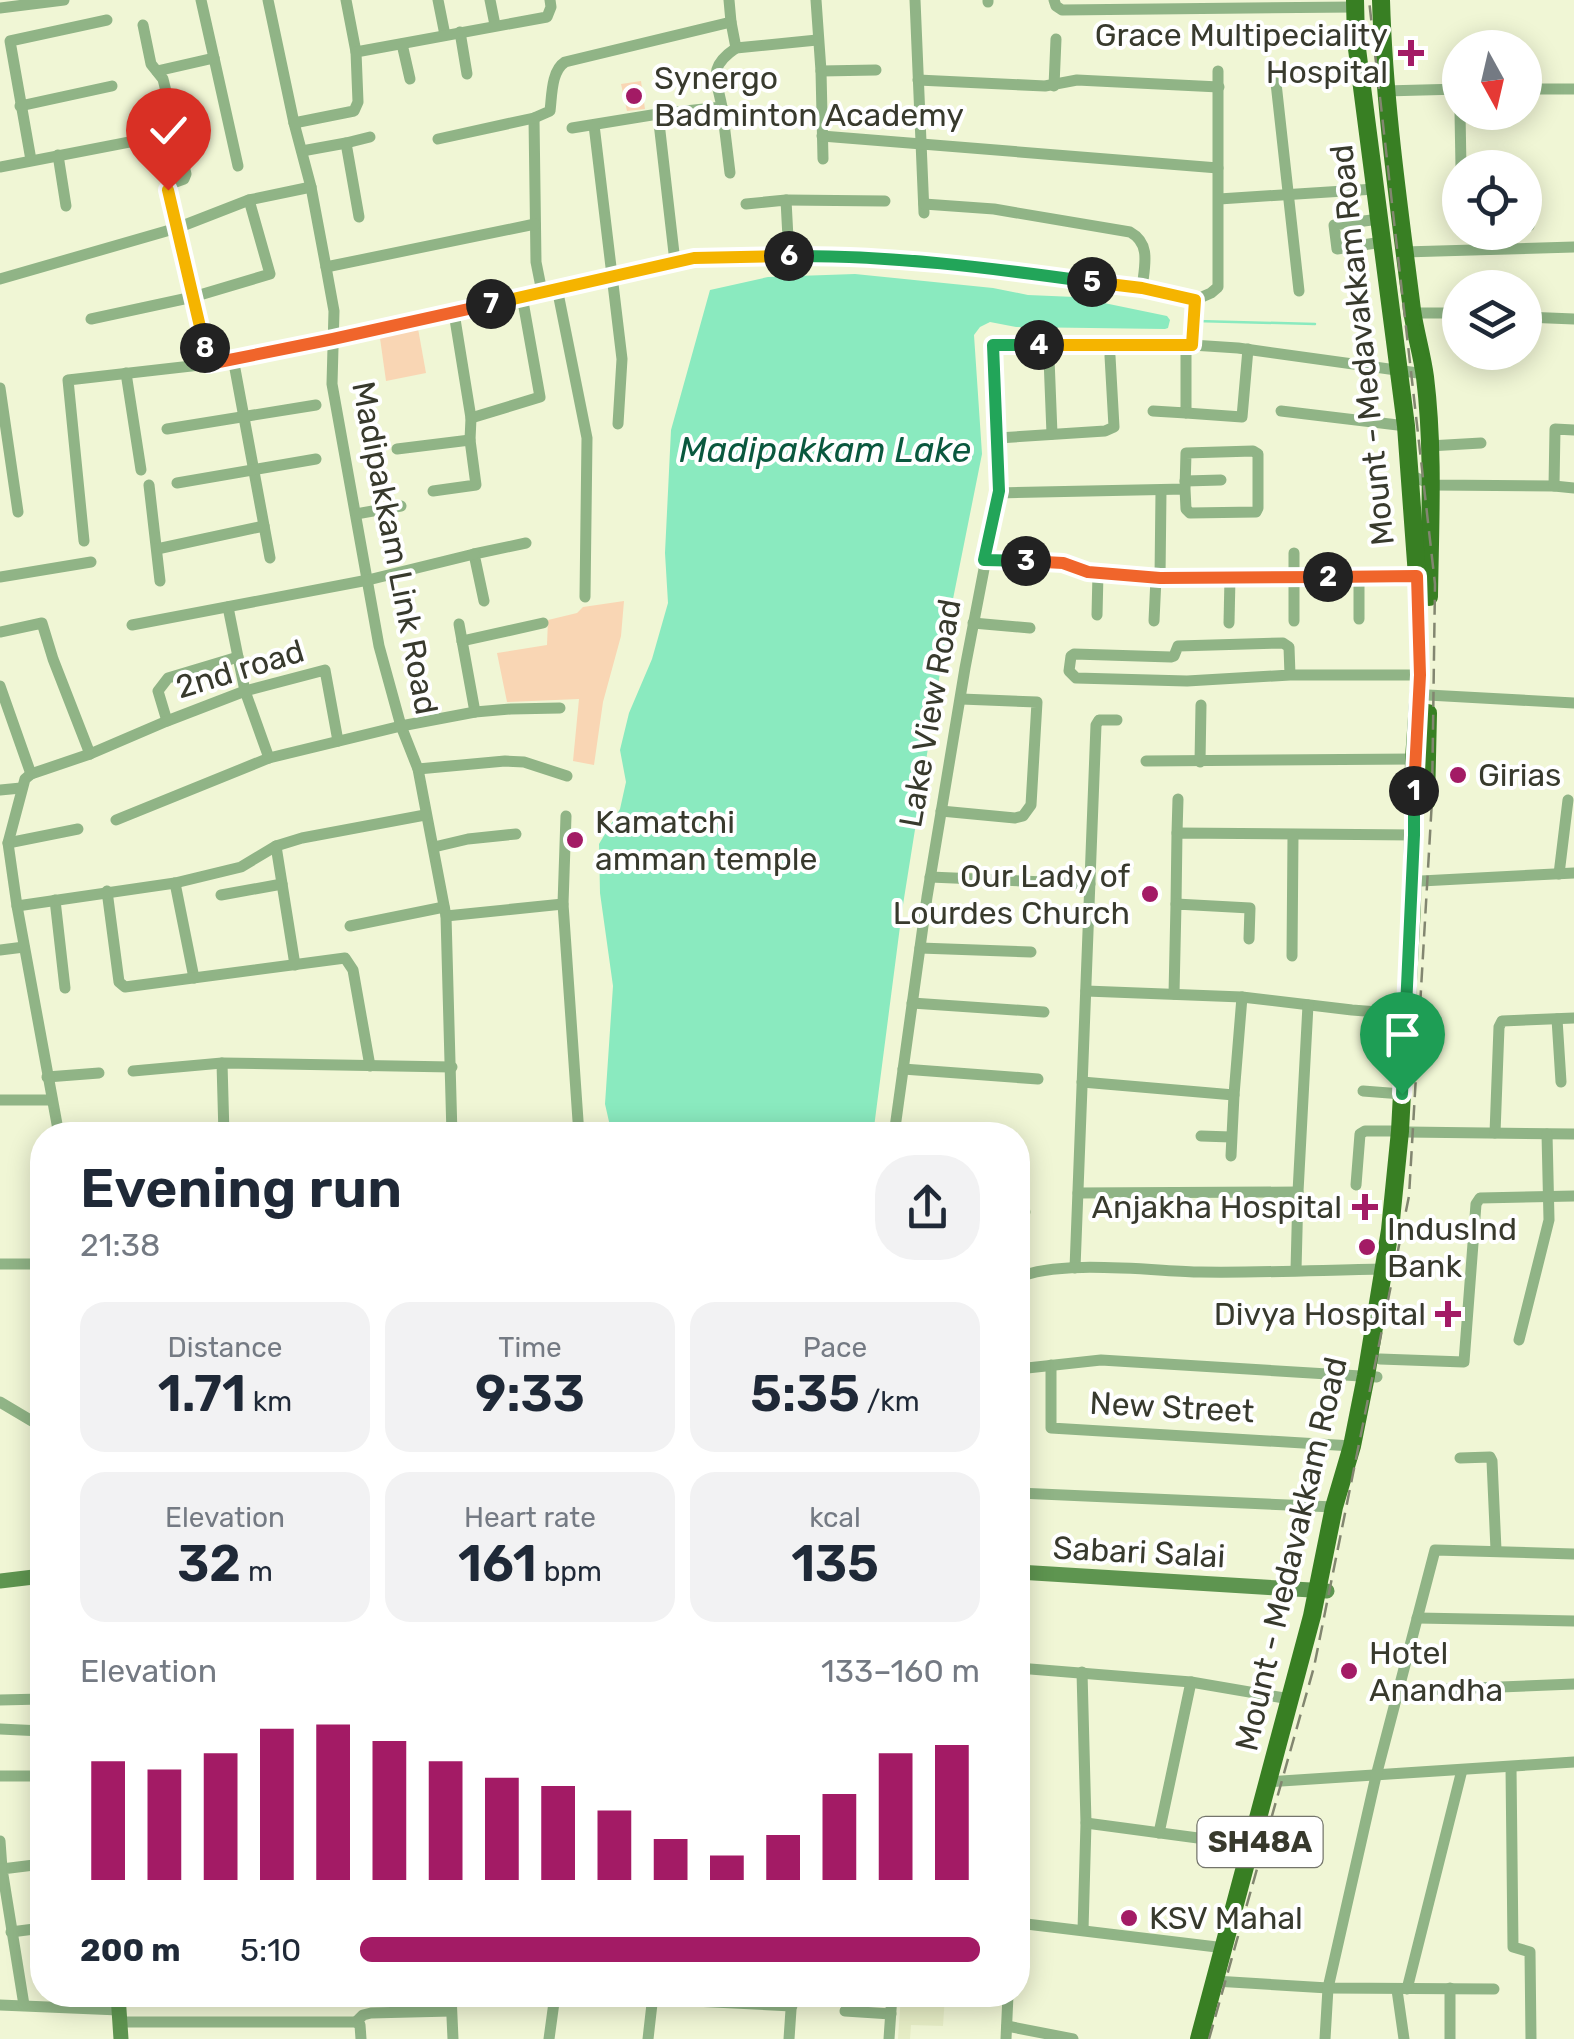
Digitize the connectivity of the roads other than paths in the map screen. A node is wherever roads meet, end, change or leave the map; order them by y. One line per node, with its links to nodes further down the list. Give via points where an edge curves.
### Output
1 (64, 0): 13 (street)
2 (201, 0): 28 (street)
3 (268, 0): 48 (street, Madipakkam Link Road)
4 (346, 0): 27 (street)
5 (438, 0): 22 (street)
6 (490, 0): 20 (street)
7 (550, 0): 20 (street, via 547,17)
8 (729, 0): 18 (street)
9 (816, 0): 24 (street)
10 (914, 0): 35 (street)
11 (1054, 0): 14 (street, via 1062,10)
12 (1381, 0): 43 (main road, Mount - Medavakkam Road / SH48A)
13 (46, 1): 16 (street)
14 (1132, 4): 15 (street)
15 (1355, 4): 66 (main road, Mount - Medavakkam Road / SH48A)
16 (0, 8)
17 (107, 20): 44 (street, via 10,41)
18 (730, 22): 26 (street); 47 (street, via 565,62 555,74 550,112)
19 (143, 25): 32 (street)
20 (495, 26): 21 (street)
21 (460, 32): 22 (street); 33 (street)
22 (445, 35): 25 (street)
23 (1056, 39): 38 (street)
24 (818, 40): 26 (street); 31 (street)
25 (402, 44): 27 (street); 34 (street)
26 (736, 48): 45 (street, via 716,71)
27 (356, 52): 48 (street, via 354,110)
28 (214, 58): 32 (street); 61 (street)
29 (876, 70): 31 (street)
30 (1218, 70): 39 (street)
31 (821, 71): 52 (street)
32 (157, 72): 51 (street)
33 (467, 74)
34 (410, 79)
35 (918, 80): 38 (street); 56 (street)
36 (1276, 83): 67 (street)
37 (112, 86): 44 (street)
38 (1054, 86): 39 (street, via 1077,80)
39 (1219, 87): 63 (street)
40 (1442, 89): 43 (street)
41 (1542, 89): 42 (street)
42 (1574, 89)
43 (1385, 91): 80 (main road, Mount - Medavakkam Road / SH48A)
44 (20, 106): 59 (street)
45 (722, 108): 46 (street); 64 (street)
46 (658, 114): 49 (street); 82 (street)
47 (534, 118): 54 (street); 76 (street)
48 (294, 123): 57 (street, Madipakkam Link Road)
49 (594, 125): 50 (street); 84 (street)
50 (572, 128)
51 (176, 132): 58 (street); 77 (street, via 186,174 168,190)
52 (822, 136): 56 (street); 60 (street)
53 (370, 137): 55 (street)
54 (438, 139)
55 (346, 143): 57 (street); 74 (street)
56 (922, 146): 63 (street); 87 (street, via 924,209 994,210 1130,232 1145,249)
57 (302, 151): 65 (street, Madipakkam Link Road)
58 (58, 155): 59 (street); 73 (street)
59 (31, 160): 62 (street)
60 (823, 160)
61 (238, 166)
62 (0, 167)
63 (1218, 168): 68 (street)
64 (730, 173)
65 (311, 187): 69 (street); 83 (street, Madipakkam Link Road)
66 (1375, 188): 67 (street); 75 (main road, Mount - Medavakkam Road / SH48A)
67 (1289, 194): 68 (street); 88 (street)
68 (1219, 199): 92 (street, via 1218,286)
69 (249, 200): 77 (street); 91 (street, via 270,274)
70 (786, 200): 71 (street); 72 (street); 81 (street)
71 (885, 202)
72 (746, 204)
73 (66, 206)
74 (359, 217)
75 (1379, 219): 78 (main road, Mount - Medavakkam Road / SH48A); 78 (street, via 1334,225 1335,237 1337,249)
76 (536, 224): 83 (street); 89 (street)
77 (177, 228): 85 (street); 91 (street)
78 (1382, 242): 96 (main road, Mount - Medavakkam Road / SH48A)
79 (1574, 247): 80 (street)
80 (1404, 252): 94 (main road, Mount - Medavakkam Road / SH48A)
81 (789, 256): 82 (street); 87 (street, via 990,268)
82 (675, 262): 84 (street)
83 (326, 267): 100 (street, Madipakkam Link Road)
84 (612, 276): 86 (street); 117 (street, via 622,359)
85 (0, 279)
86 (557, 288): 89 (street); 162 (street, via 587,438)
87 (1142, 288): 92 (street)
88 (1299, 291)
89 (542, 292): 90 (street)
90 (522, 296): 93 (street); 116 (street, via 540,397)
91 (193, 297): 99 (street); 106 (street)
92 (1194, 303): 101 (street)
93 (454, 313): 100 (street); 116 (street)
94 (1412, 313): 95 (street); 96 (street); 109 (main road, Mount - Medavakkam Road / SH48A)
95 (1442, 313)
96 (1391, 314): 107 (main road, Mount - Medavakkam Road / SH48A)
97 (1542, 318): 98 (street)
98 (1574, 319)
99 (92, 320)
100 (333, 339): 104 (street); 143 (street, Madipakkam Link Road, via 332,384)
101 (1190, 342): 102 (street, Lake View Road); 114 (street); 122 (street, Lake View Road, via 993,345)
102 (1248, 349): 107 (street, Lake View Road); 114 (street, via 1242,416)
103 (1110, 356): 121 (street, via 1114,427)
104 (233, 358): 106 (street); 115 (street)
105 (1049, 358): 121 (street)
106 (209, 364): 108 (street)
107 (1398, 372): 109 (street, Lake View Road); 118 (main road, Mount - Medavakkam Road / SH48A)
108 (126, 374): 128 (street); 145 (street, via 68,380)
109 (1425, 374): 125 (main road, Mount - Medavakkam Road / SH48A)
110 (0, 388): 142 (street)
111 (316, 404): 115 (street)
112 (1152, 411): 114 (street)
113 (1282, 411): 118 (street)
114 (1186, 413)
115 (244, 416): 119 (street); 129 (street)
116 (471, 418): 123 (street)
117 (618, 424)
118 (1406, 426): 130 (main road, Mount - Medavakkam Road / SH48A)
119 (167, 429)
120 (1574, 430): 136 (street, via 1555,429)
121 (1052, 434): 122 (street)
122 (998, 438): 140 (street, Lake View Road)
123 (470, 440): 126 (street); 138 (street, via 476,485)
124 (1480, 443): 125 (street)
125 (1430, 446): 135 (main road, Mount - Medavakkam Road / SH48A)
126 (397, 450)
127 (316, 459): 129 (street)
128 (142, 470)
129 (254, 470): 132 (street); 144 (street)
130 (1410, 475): 135 (street); 155 (main road, Mount - Medavakkam Road / SH48A)
131 (1220, 480): 134 (street)
132 (177, 483)
133 (148, 485): 147 (street)
134 (1185, 485): 134 (street, via 1190,513 1252,514 1258,508 1258,454 1186,452); 139 (street)
135 (1433, 485): 136 (street); 178 (main road, Mount - Medavakkam Road / SH48A)
136 (1554, 486): 137 (street)
137 (1574, 488)
138 (434, 490)
139 (1161, 491): 140 (street); 158 (street)
140 (998, 493): 151 (street, Lake View Road)
141 (401, 506): 143 (street)
142 (18, 512)
143 (356, 514): 160 (street, Madipakkam Link Road)
144 (264, 526): 147 (street); 150 (street)
145 (84, 541)
146 (526, 543): 149 (street)
147 (157, 549): 161 (street)
148 (1294, 553): 157 (street)
149 (474, 554): 160 (street); 163 (street)
150 (270, 558)
151 (984, 560): 153 (street, via 1063,563); 169 (street, Lake View Road)
152 (91, 562): 156 (street)
153 (1098, 573): 158 (street); 165 (street)
154 (1359, 576): 155 (street); 157 (street); 166 (street)
155 (1417, 576): 178 (main road, Mount - Medavakkam Road / SH48A)
156 (0, 577)
157 (1294, 577): 159 (street); 168 (street)
158 (1158, 578): 159 (street); 167 (street)
159 (1230, 578): 170 (street)
160 (368, 580): 164 (street); 190 (street, Madipakkam Link Road)
161 (160, 582)
162 (585, 597)
163 (484, 601)
164 (228, 607): 173 (street); 177 (street)
165 (1096, 615)
166 (1359, 619)
167 (1154, 621)
168 (1294, 621)
169 (973, 623): 174 (street); 183 (street, Lake View Road)
170 (1229, 623)
171 (458, 624): 176 (street)
172 (543, 624): 176 (street)
173 (132, 625)
174 (1030, 628)
175 (0, 632): 192 (street, via 42,623)
176 (462, 641): 187 (street)
177 (238, 657): 181 (street); 189 (street, via 168,678 158,691)
178 (1424, 675): 179 (street); 182 (main road, Mount - Medavakkam Road / SH48A); 194 (main road, Mount - Medavakkam Road / SH48A)
179 (1290, 676): 179 (street, via 1289,647 1283,643 1178,646 1171,658 1074,654 1069,671 1076,678)
180 (0, 686): 198 (street)
181 (245, 691): 189 (street, 2nd road); 191 (street, 2nd road, via 325,670); 193 (street)
182 (1428, 694): 184 (street); 219 (main road, Mount - Medavakkam Road / SH48A)
183 (961, 699): 204 (street, Lake View Road); 204 (street, via 1037,702 1031,805 1015,818)
184 (1574, 703)
185 (1200, 706): 196 (street)
186 (560, 708): 187 (street)
187 (475, 712): 190 (street)
188 (1118, 720): 222 (street, via 1096,725)
189 (167, 721): 192 (street, 2nd road)
190 (400, 726): 191 (street); 197 (street, Madipakkam Link Road)
191 (338, 742): 193 (street)
192 (90, 754): 198 (street, 2nd road)
193 (269, 758): 207 (street)
194 (1414, 759): 196 (street); 212 (main road, Mount - Medavakkam Road / SH48A)
195 (1146, 761): 196 (street)
196 (1200, 762)
197 (418, 770): 199 (street, via 505,761); 205 (street, Madipakkam Link Road)
198 (31, 774): 200 (street)
199 (567, 776)
200 (22, 788): 201 (street); 213 (street)
201 (0, 790)
202 (1178, 799): 210 (street)
203 (1568, 800): 217 (street)
204 (941, 811): 218 (street, Lake View Road)
205 (425, 815): 214 (street); 215 (street, Madipakkam Link Road)
206 (566, 816): 226 (street)
207 (116, 820)
208 (78, 829): 213 (street)
209 (516, 834): 215 (street)
210 (1177, 834): 211 (street); 227 (street)
211 (1293, 835): 212 (street); 236 (street)
212 (1414, 835): 246 (main road, Mount - Medavakkam Road / SH48A)
213 (8, 842): 228 (street)
214 (276, 846): 220 (street, via 241,867); 221 (street)
215 (434, 847): 229 (street, Madipakkam Link Road)
216 (1574, 873): 217 (street)
217 (1558, 874): 219 (street)
218 (930, 876): 222 (street); 233 (street, Lake View Road)
219 (1421, 880): 246 (main road, Mount - Medavakkam Road / SH48A)
220 (176, 883): 223 (street); 238 (street)
221 (282, 884): 224 (street); 237 (street)
222 (1090, 884): 240 (street)
223 (107, 891): 225 (street); 238 (street, via 118,982 125,987)
224 (221, 895)
225 (55, 900): 228 (street); 239 (street)
226 (563, 904): 229 (street); 267 (street)
227 (1176, 904): 231 (street, via 1250,908); 241 (street)
228 (16, 906): 232 (street)
229 (445, 912): 230 (street); 251 (street)
230 (350, 926)
231 (1249, 939)
232 (24, 947): 234 (street); 255 (street)
233 (920, 948): 235 (street); 243 (street, Lake View Road)
234 (0, 950)
235 (1030, 952)
236 (1292, 956)
237 (295, 965): 238 (street); 250 (street, via 345,958 353,970)
238 (194, 978)
239 (65, 988)
240 (1086, 990): 241 (street); 257 (street)
241 (1174, 994): 242 (street)
242 (1242, 997): 244 (street); 261 (street)
243 (912, 1003): 245 (street); 252 (street, Lake View Road)
244 (1308, 1006): 246 (street); 277 (street)
245 (1044, 1012)
246 (1411, 1014): 260 (main road, Mount - Medavakkam Road / SH48A); 269 (main road, Mount - Medavakkam Road / SH48A)
247 (1574, 1018): 248 (street)
248 (1557, 1019): 258 (street); 270 (street, via 1502,1021)
249 (222, 1063): 250 (street); 253 (street); 265 (street)
250 (370, 1066): 251 (street)
251 (452, 1067): 266 (street)
252 (903, 1069): 256 (street); 268 (street, Lake View Road)
253 (132, 1071)
254 (99, 1073): 255 (street)
255 (48, 1077): 263 (street)
256 (1038, 1080)
257 (1082, 1082): 261 (street); 278 (street)
258 (1561, 1082)
259 (1363, 1092): 260 (street)
260 (1402, 1094): 269 (main road, Mount - Medavakkam Road / SH48A)
261 (1234, 1095): 274 (street)
262 (0, 1100): 263 (street)
263 (52, 1100): 264 (street)
264 (56, 1122)
265 (224, 1122)
266 (452, 1122)
267 (578, 1122)
268 (896, 1122)
269 (1404, 1132): 270 (street); 276 (street, via 1360,1134); 284 (main road, Mount - Medavakkam Road / SH48A); 290 (main road, Mount - Medavakkam Road / SH48A)
270 (1495, 1133): 271 (street)
271 (1547, 1134): 272 (street); 279 (street)
272 (1574, 1134)
273 (1201, 1136): 274 (street)
274 (1232, 1137): 275 (street)
275 (1230, 1156)
276 (1356, 1185)
277 (1298, 1192): 278 (street); 285 (street)
278 (1078, 1193): 283 (street)
279 (1548, 1196): 280 (street); 287 (street, via 1549,1220); 290 (street, via 1480,1198 1476,1204 1464,1362)
280 (1574, 1196)
281 (0, 1264): 282 (street)
282 (30, 1264)
283 (1075, 1268): 285 (street); 286 (street)
284 (1384, 1269): 285 (street); 290 (main road, Mount - Medavakkam Road / SH48A)
285 (1296, 1270)
286 (1030, 1273)
287 (1519, 1340)
288 (1051, 1365): 289 (street); 290 (street, via 1101,1360); 293 (street, New Street, via 1051,1428)
289 (1030, 1368)
290 (1375, 1371): 293 (main road, Mount - Medavakkam Road / SH48A); 302 (main road, Mount - Medavakkam Road / SH48A, via 1368,1424)
291 (0, 1402): 292 (street)
292 (30, 1419)
293 (1352, 1446): 296 (main road, Mount - Medavakkam Road / SH48A)
294 (1460, 1458): 297 (street, via 1492,1461)
295 (1030, 1494): 296 (street)
296 (1334, 1508): 302 (main road, Mount - Medavakkam Road / SH48A)
297 (1496, 1550): 298 (street); 303 (street, via 1435,1550)
298 (1574, 1554)
299 (1030, 1573): 302 (main road, Sabari Salai)
300 (30, 1577): 301 (main road)
301 (0, 1581)
302 (1322, 1590): 311 (main road, Mount - Medavakkam Road / SH48A); 321 (main road, Mount - Medavakkam Road / SH48A)
303 (1417, 1618): 304 (street); 309 (street)
304 (1574, 1621)
305 (1030, 1669): 306 (street)
306 (1082, 1672): 307 (street); 322 (street)
307 (1191, 1682): 311 (street); 323 (street)
308 (1574, 1684): 309 (street)
309 (1398, 1691): 320 (street)
310 (30, 1699): 312 (street)
311 (1290, 1699): 321 (main road, Mount - Medavakkam Road / SH48A)
312 (0, 1700)
313 (0, 1730): 314 (street)
314 (30, 1731)
315 (1574, 1762): 316 (street)
316 (1511, 1767): 317 (street); 366 (street, via 1513,1947 1530,1952)
317 (1462, 1770): 320 (street); 336 (street)
318 (0, 1776): 319 (street)
319 (30, 1776)
320 (1376, 1776): 321 (street); 334 (street)
321 (1272, 1782): 325 (main road, Mount - Medavakkam Road / SH48A); 333 (main road, Mount - Medavakkam Road / SH48A)
322 (1086, 1823): 323 (street); 330 (street)
323 (1159, 1832): 325 (street)
324 (0, 1841): 327 (street)
325 (1250, 1845): 332 (main road, Mount - Medavakkam Road / SH48A)
326 (30, 1866): 327 (street)
327 (2, 1869): 331 (street)
328 (1030, 1924): 330 (street)
329 (30, 1930): 331 (street)
330 (1083, 1930): 332 (street)
331 (11, 1932): 339 (street)
332 (1225, 1948): 333 (main road, Mount - Medavakkam Road / SH48A)
333 (1220, 1982): 334 (street); 361 (main road, Mount - Medavakkam Road / SH48A); 362 (main road, Mount - Medavakkam Road / SH48A)
334 (1328, 1988): 336 (street); 363 (street)
335 (1450, 1988): 336 (street); 337 (street); 365 (street)
336 (1402, 1989): 364 (street)
337 (1494, 1989)
338 (0, 2005): 339 (street)
339 (24, 2005): 340 (street)
340 (30, 2006)
341 (40, 2007): 351 (street)
342 (451, 2007): 348 (street)
343 (554, 2007): 356 (street)
344 (652, 2007): 357 (street)
345 (792, 2007): 358 (street)
346 (891, 2007): 350 (street)
347 (1007, 2007): 353 (street)
348 (451, 2011): 352 (street, via 371,2013); 355 (street)
349 (845, 2011): 350 (street)
350 (891, 2014): 359 (street)
351 (119, 2017): 352 (street)
352 (356, 2022): 354 (street)
353 (1006, 2033): 360 (street)
354 (361, 2039)
355 (453, 2039)
356 (550, 2039)
357 (648, 2039)
358 (789, 2039)
359 (889, 2039)
360 (1073, 2039)
361 (1199, 2039)
362 (1210, 2039)
363 (1325, 2039)
364 (1404, 2039)
365 (1450, 2039)
366 (1531, 2039)

